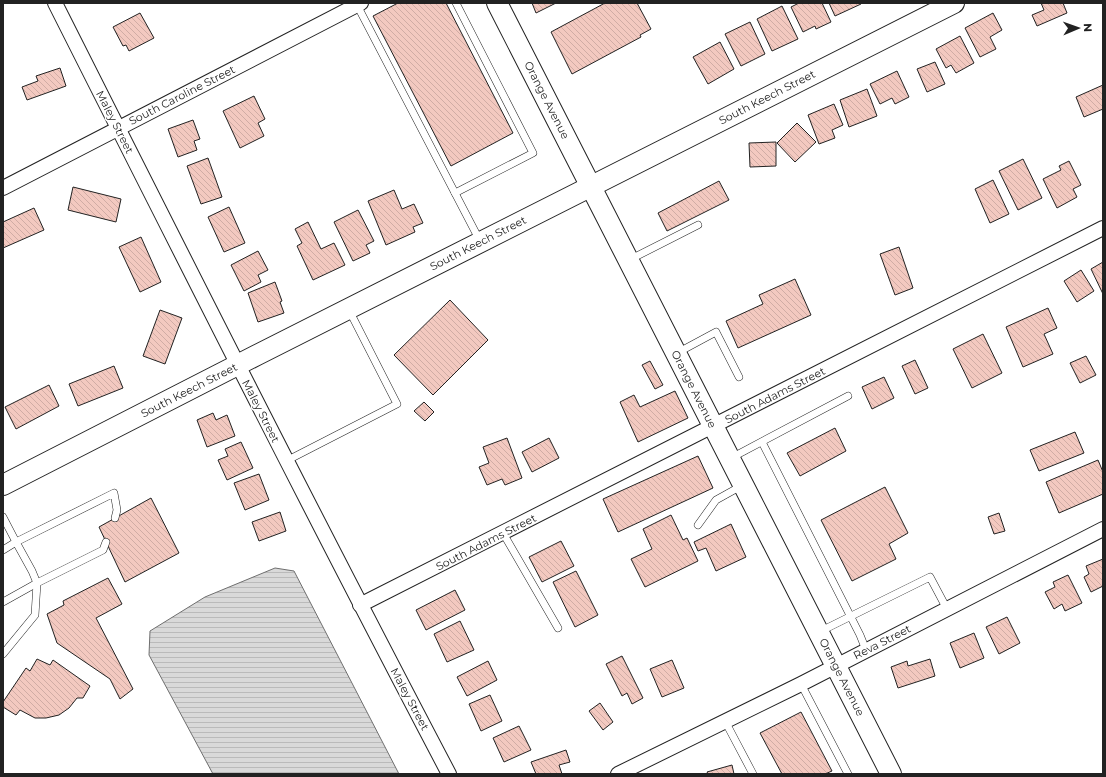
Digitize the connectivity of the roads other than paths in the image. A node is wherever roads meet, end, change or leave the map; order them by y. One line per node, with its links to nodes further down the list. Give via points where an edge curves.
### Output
1 (55, 3): 6 (street, Maley Street)
2 (456, 3): 9 (lane, via 533,153)
3 (497, 3): 7 (street, Orange Avenue)
4 (954, 3): 7 (street, South Keech Street)
5 (359, 4): 6 (street, South Caroline Street); 9 (lane)
6 (118, 128): 8 (street, South Caroline Street); 16 (street, Maley Street)
7 (591, 186): 12 (street, South Keech Street); 13 (street, Orange Avenue)
8 (3, 188)
9 (455, 193): 12 (lane)
10 (698, 225): 13 (lane)
11 (1103, 228): 19 (street, South Adams Street)
12 (480, 242): 14 (street, South Keech Street)
13 (628, 260): 15 (street, Orange Avenue)
14 (348, 309): 16 (street, South Keech Street); 22 (lane, via 397,404)
15 (676, 353): 17 (lane, via 716,332); 19 (street, Orange Avenue)
16 (237, 365): 22 (street, Maley Street); 24 (street, South Keech Street)
17 (739, 377)
18 (848, 396): 20 (lane)
19 (713, 426): 21 (street, Orange Avenue); 29 (street, South Adams Street)
20 (762, 442): 21 (lane); 37 (lane)
21 (730, 459): 23 (street, Orange Avenue)
22 (286, 461): 35 (street, Maley Street)
23 (743, 485): 27 (lane, via 716,500); 39 (street, Orange Avenue)
24 (3, 486)
25 (3, 517): 30 (lane)
26 (114, 518): 30 (lane, via 117,510 114,493)
27 (698, 525)
28 (1103, 529): 36 (street, Reva Street)
29 (503, 533): 35 (street, South Adams Street); 38 (lane)
30 (16, 542): 32 (lane); 33 (lane)
31 (106, 542): 33 (lane, via 103,550)
32 (3, 550)
33 (37, 584): 34 (lane); 41 (lane, via 35,615)
34 (3, 602)
35 (360, 605): 45 (street, Maley Street)
36 (947, 609): 37 (lane, via 930,577); 40 (street, Reva Street)
37 (851, 616): 39 (lane); 40 (lane)
38 (558, 628)
39 (819, 632): 42 (street, Orange Avenue)
40 (866, 650): 42 (street, Reva Street)
41 (3, 654)
42 (836, 665): 43 (street, Reva Street); 49 (street, Orange Avenue)
43 (801, 684): 44 (street, Reva Street); 48 (lane)
44 (725, 720): 46 (street, Reva Street); 47 (lane)
45 (449, 774)
46 (618, 774)
47 (753, 774)
48 (848, 774)
49 (891, 774)

